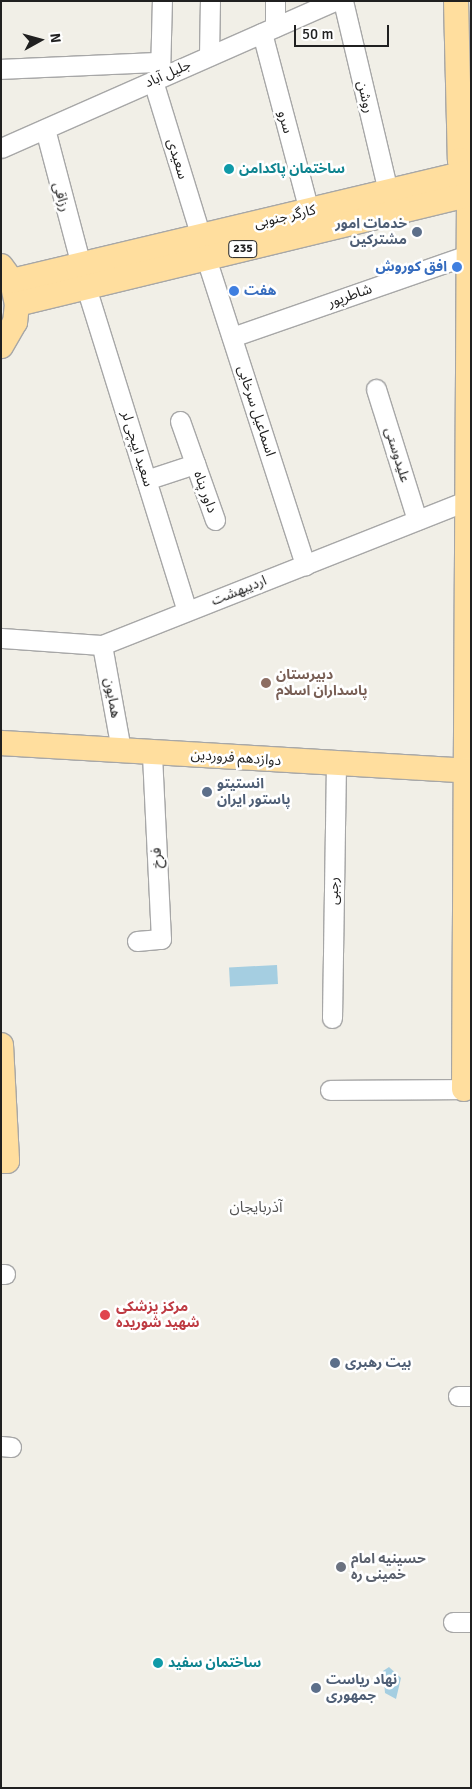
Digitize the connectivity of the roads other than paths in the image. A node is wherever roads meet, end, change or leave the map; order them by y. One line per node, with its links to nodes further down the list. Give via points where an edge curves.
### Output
1 (162, 1): 10 (street)
2 (210, 1): 8 (street)
3 (275, 1): 7 (street, سرو)
4 (334, 1): 7 (street, جلیل آباد)
5 (343, 1): 14 (street, روشن)
6 (456, 1): 13 (main road)
7 (269, 30): 8 (street, جلیل آباد); 15 (street, سرو)
8 (208, 56): 10 (street, جلیل آباد)
9 (1, 69): 10 (street)
10 (157, 74): 11 (street, جلیل آباد); 16 (street, سعیدی)
11 (45, 129): 12 (street, جلیل آباد); 19 (street, رزاقی)
12 (1, 148)
13 (468, 184): 14 (main road, کارگر جنوبی / 235); 16 (main road, کارگر جنوبی / 235); 17 (main road)
14 (388, 192): 15 (main road, کارگر جنوبی / 235)
15 (309, 211): 16 (main road, کارگر جنوبی / 235)
16 (204, 247): 19 (main road, کارگر جنوبی / 235); 21 (street, اسماعیل سرخابی)
17 (468, 255): 21 (street, شاطرپور); 27 (main road)
18 (6, 274): 19 (main road, کارگر جنوبی / 235); 20 (main road)
19 (84, 276): 20 (main road, کارگر جنوبی / 235); 26 (street, سعید ایپچی لر)
20 (17, 304): 22 (main road, via 15,322)
21 (232, 337): 30 (street, اسماعیل سرخابی)
22 (1, 346)
23 (376, 390): 29 (street, علیدوستی)
24 (180, 421): 25 (street, داور پناه)
25 (195, 464): 26 (street, داور پناه); 28 (street, داور پناه)
26 (146, 480): 31 (street, سعید ایپچی لر)
27 (469, 500): 29 (street, اردیبهشت); 33 (main road)
28 (215, 520)
29 (417, 520): 30 (street, اردیبهشت)
30 (305, 565): 31 (street, اردیبهشت)
31 (187, 611): 34 (street, اردیبهشت)
32 (1, 638): 34 (street, اردیبهشت)
33 (468, 640): 35 (main road)
34 (102, 645): 37 (street, همایون)
35 (468, 690): 40 (main road)
36 (1, 742): 37 (main road, دوازدهم فروردین)
37 (121, 750): 38 (main road, دوازدهم فروردین)
38 (152, 752): 39 (main road, دوازدهم فروردین); 41 (street, فرخ, via 162,939)
39 (336, 764): 40 (main road, دوازدهم فروردین); 42 (street, رجبی)
40 (468, 771): 44 (main road)
41 (137, 941)
42 (332, 1018)
43 (1, 1045): 47 (main road)
44 (467, 1049): 45 (main road)
45 (464, 1089): 46 (street)
46 (330, 1090)
47 (4, 1161)

